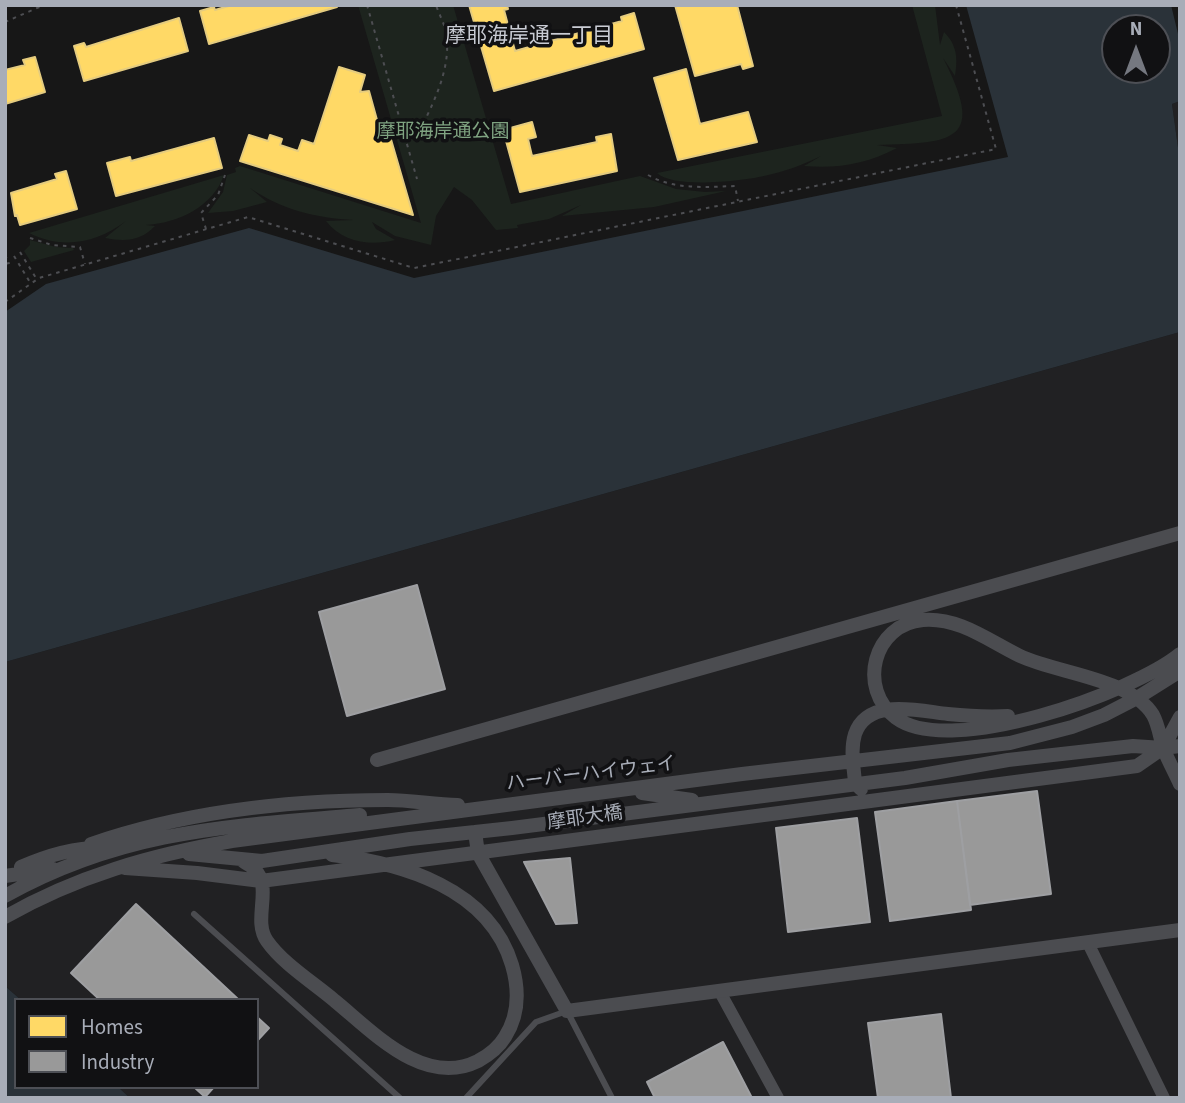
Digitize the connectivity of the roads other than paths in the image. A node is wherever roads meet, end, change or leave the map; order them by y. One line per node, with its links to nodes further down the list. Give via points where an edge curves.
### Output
1 (1180, 533): 9 (street)
2 (1180, 649): 11 (street, via 1135,677 1045,709 1000,716 892,709 868,717 854,741)
3 (1180, 654): 8 (street, via 1137,681 1094,699 1016,721 955,731 903,723 884,706 875,681 876,655 900,626 920,620 960,625 1019,655 1115,687 1139,700 1155,718)
4 (1180, 663): 20 (street, ハーバーハイウェイ, via 1098,709 1011,736 430,808 184,832 87,859)
5 (1180, 671): 22 (street, ハーバーハイウェイ, via 1104,715 1010,743 220,843 111,868)
6 (1180, 717): 8 (street)
7 (1180, 746): 8 (street, 摩耶大橋)
8 (1163, 748): 10 (street, 摩耶大橋, via 1138,766); 11 (street, 摩耶大橋, via 1133,746 1008,760); 12 (street)
9 (377, 760)
10 (1028, 780): 11 (street, via 978,778 868,792); 15 (street, 摩耶大橋)
11 (855, 783): 13 (street, 摩耶大橋)
12 (1180, 784)
13 (710, 802): 14 (street, 摩耶大橋); 19 (street, via 627,791 460,805 386,800 223,813 152,825 63,855)
14 (475, 832): 15 (street); 16 (street, 摩耶大橋)
15 (478, 853): 18 (street, 摩耶大橋); 26 (street)
16 (243, 861): 17 (street, 摩耶大橋, via 92,847 43,857); 18 (street, via 257,871)
17 (5, 876): 18 (street, 摩耶大橋, via 94,866)
18 (261, 881): 22 (street, via 260,917 266,941 399,1052 423,1064 455,1067 485,1057 510,1028 517,1002 511,961 495,932 469,904 427,877 370,860 300,852 197,858 113,876)
19 (5, 882)
20 (5, 896)
21 (194, 914): 27 (lane)
22 (5, 918)
23 (1180, 930): 24 (street)
24 (1088, 943): 25 (street); 31 (street)
25 (720, 992): 26 (street); 30 (street)
26 (567, 1012): 28 (lane, via 536,1022); 29 (lane)
27 (400, 1098)
28 (467, 1098)
29 (612, 1098)
30 (778, 1098)
31 (1164, 1098)

